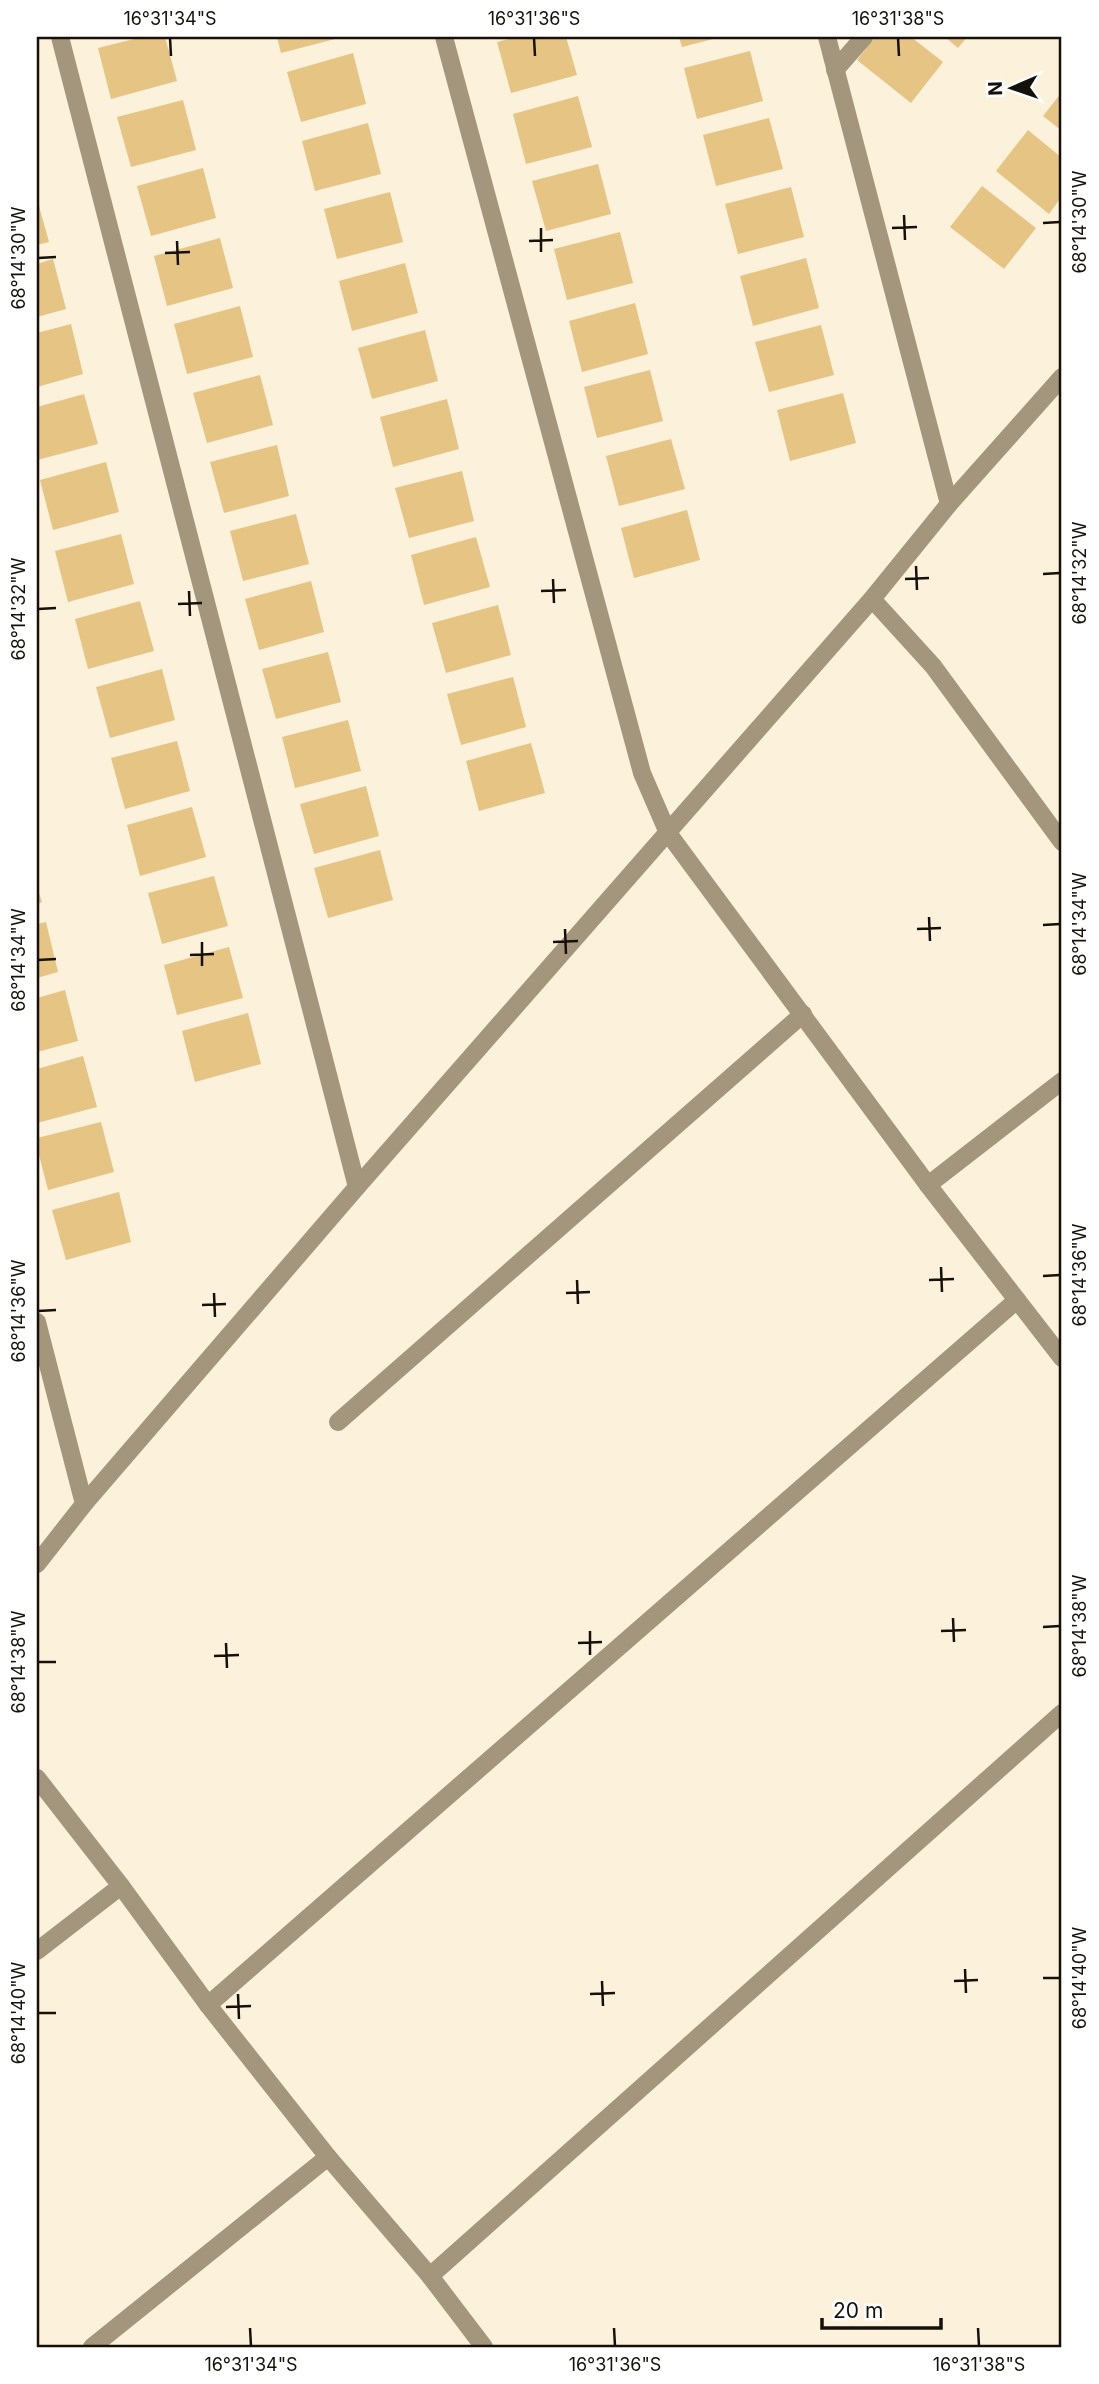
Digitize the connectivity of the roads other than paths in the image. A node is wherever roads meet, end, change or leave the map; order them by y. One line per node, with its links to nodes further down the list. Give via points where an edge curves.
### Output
1 (60, 37): 14 (street)
2 (444, 37): 9 (street, via 642,773)
3 (827, 37): 5 (street)
4 (864, 37): 5 (street)
5 (835, 69): 7 (street)
6 (1062, 377): 7 (street)
7 (950, 503): 8 (street)
8 (872, 599): 9 (street); 10 (street, via 933,666)
9 (668, 832): 11 (street); 14 (street)
10 (1062, 842)
11 (803, 1014): 13 (street); 18 (street)
12 (1062, 1082): 13 (street)
13 (928, 1185): 15 (street)
14 (358, 1186): 19 (street)
15 (1017, 1300): 17 (street); 25 (street)
16 (37, 1322): 19 (street)
17 (1062, 1358)
18 (338, 1422)
19 (84, 1504): 20 (street)
20 (37, 1564)
21 (1062, 1713): 27 (street)
22 (37, 1778): 23 (street)
23 (121, 1886): 24 (street); 25 (street)
24 (37, 1951)
25 (208, 2005): 26 (street)
26 (328, 2157): 27 (street); 28 (street)
27 (430, 2276): 29 (street)
28 (92, 2347)
29 (484, 2347)

